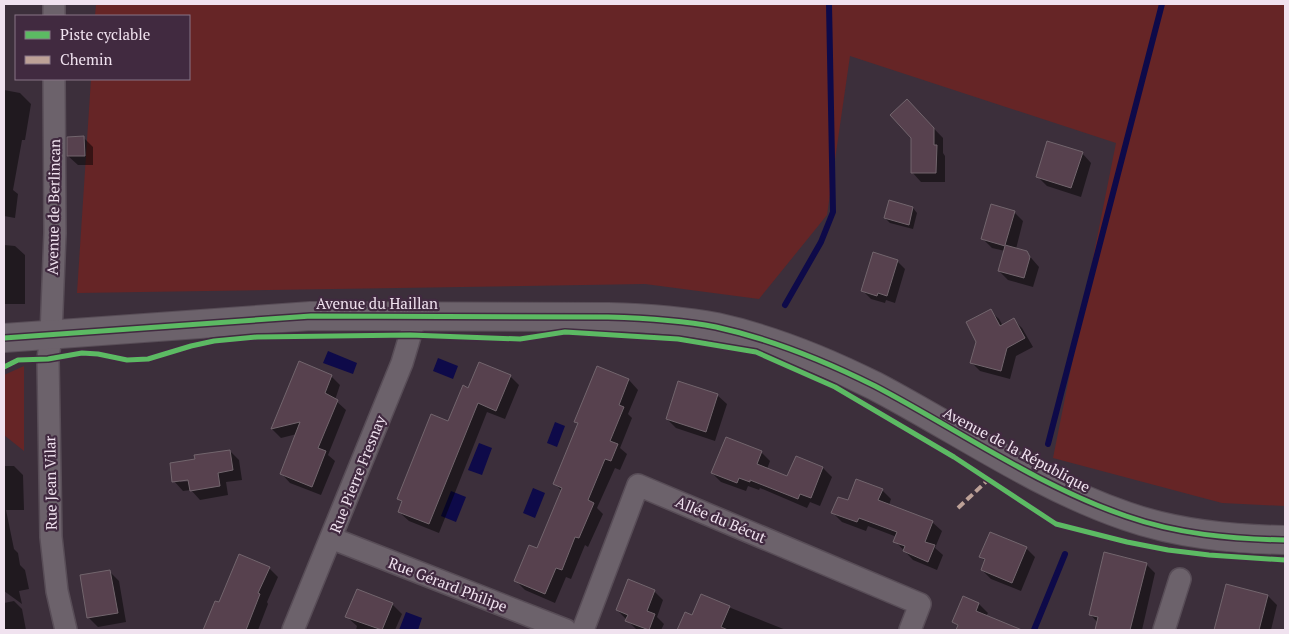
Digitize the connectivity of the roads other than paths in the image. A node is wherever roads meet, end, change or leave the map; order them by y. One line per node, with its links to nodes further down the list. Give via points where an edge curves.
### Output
1 (54, 80): 3 (street, Avenue de Berlincan)
2 (416, 316): 3 (street, Avenue du Haillan, via 275,318); 4 (street, Avenue du Haillan, via 645,318 707,326); 6 (street, Rue Pierre Fresnay, via 402,362)
3 (51, 335): 5 (street, Avenue du Haillan); 9 (street, Rue Jean Vilar, via 48,359 51,537 57,591)
4 (749, 336): 7 (street, Avenue de la République, via 832,366 874,386 1093,504 1196,534)
5 (4, 338)
6 (331, 538): 10 (street, Rue Pierre Fresnay); 11 (street, Rue Gérard Philipe)
7 (1285, 540)
8 (1180, 579): 14 (street)
9 (66, 630)
10 (293, 630)
11 (566, 630)
12 (583, 630): 13 (street, Allée du Bécut, via 638,485 920,604)
13 (910, 630)
14 (1164, 630)

